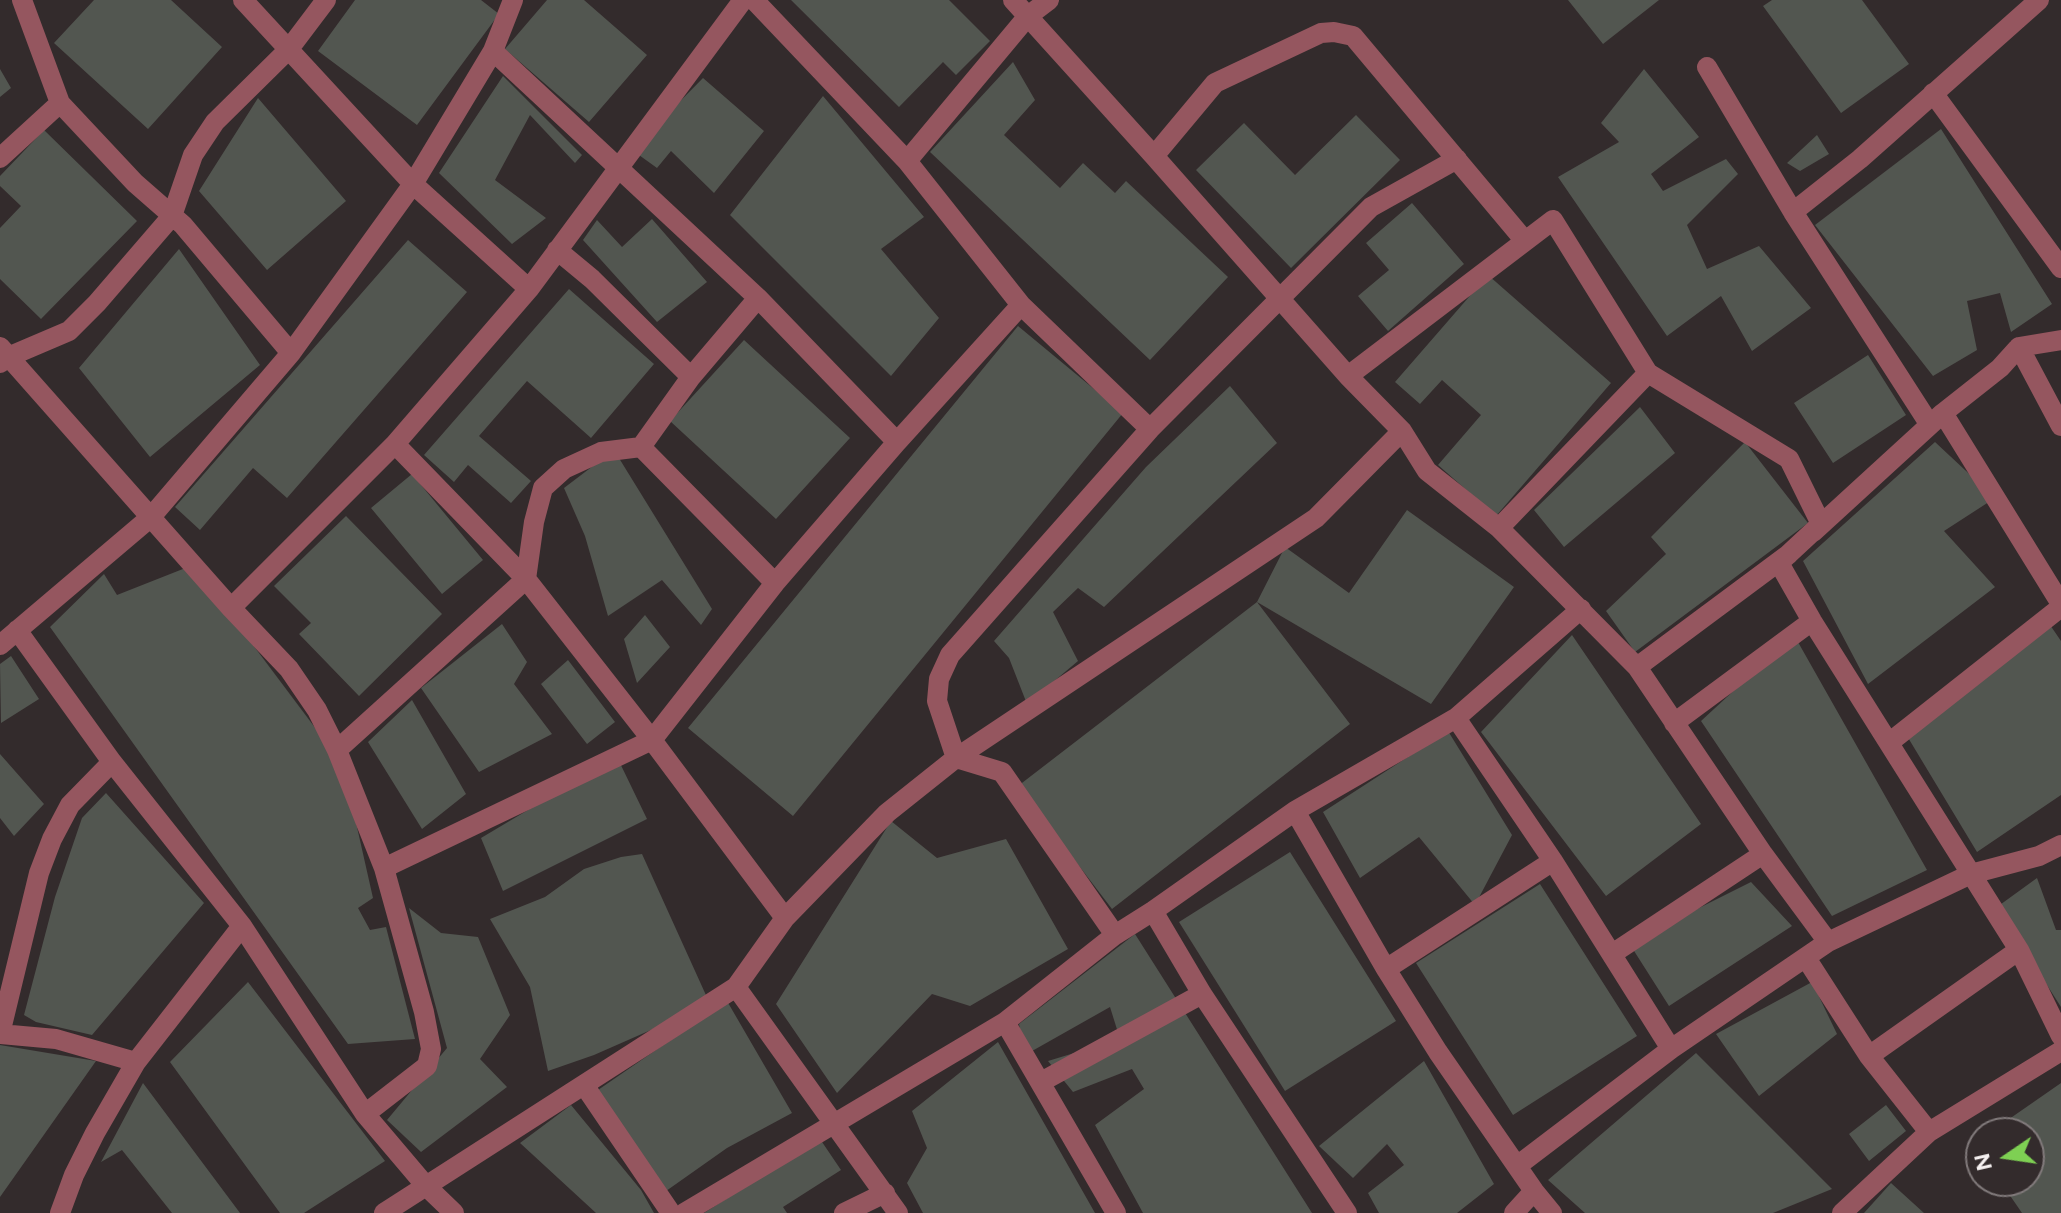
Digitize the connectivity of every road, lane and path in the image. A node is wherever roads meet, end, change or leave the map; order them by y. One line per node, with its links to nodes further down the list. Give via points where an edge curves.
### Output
1 (22, 0): 15 (street)
2 (243, 0): 11 (street)
3 (326, 0): 11 (street)
4 (513, 0): 12 (street)
5 (743, 0): 20 (street)
6 (754, 0): 19 (street)
7 (1013, 0): 10 (street)
8 (1049, 0): 10 (street)
9 (2039, 0): 14 (street)
10 (1028, 16): 16 (street); 19 (street)
11 (289, 49): 21 (street); 23 (street, via 215,122 193,155)
12 (493, 51): 20 (street); 21 (street)
13 (1707, 67): 22 (street)
14 (1933, 93): 22 (street); 26 (street)
15 (60, 103): 17 (street); 23 (street)
16 (1154, 156): 18 (street, via 1215,83 1321,33 1334,32 1353,36); 29 (street)
17 (0, 158)
18 (1457, 159): 24 (street); 29 (street, via 1371,207)
19 (907, 161): 30 (street)
20 (618, 168): 25 (street); 28 (street)
21 (413, 184): 27 (street); 33 (street)
22 (1793, 212): 38 (street)
23 (172, 216): 33 (street); 34 (street, via 69,331)
24 (1525, 241): 35 (street, via 1553,220); 36 (street)
25 (557, 250): 27 (street); 37 (street)
26 (2061, 268)
27 (529, 289): 43 (street)
28 (758, 298): 37 (street); 42 (street)
29 (1279, 299): 36 (street); 40 (street)
30 (1021, 305): 40 (street); 42 (street)
31 (2061, 340): 32 (street)
32 (2019, 347): 38 (street); 39 (street)
33 (291, 353): 45 (street)
34 (3, 356): 45 (street)
35 (1648, 373): 46 (street); 47 (street, via 1789,459 1821,524)
36 (1348, 376): 41 (street)
37 (691, 377): 44 (street)
38 (1936, 419): 47 (street); 50 (street)
39 (2061, 426)
40 (1150, 429): 62 (street, via 950,655 939,679 937,701)
41 (1402, 431): 46 (street, via 1427,471); 62 (street, via 1316,518)
42 (897, 442): 49 (street)
43 (395, 444): 48 (street); 51 (street)
44 (641, 447): 48 (street, via 601,452 564,469 543,488); 49 (street)
45 (151, 517): 51 (street); 54 (street)
46 (1499, 528): 52 (street)
47 (1779, 563): 53 (street); 56 (street)
48 (526, 579): 59 (street); 61 (street)
49 (775, 583): 59 (street)
50 (2061, 605): 60 (street)
51 (231, 608): 61 (street, via 289,669)
52 (1581, 609): 56 (street); 57 (street)
53 (1812, 621): 58 (street); 60 (street)
54 (17, 630): 55 (street); 63 (street)
55 (0, 645)
56 (1637, 667): 58 (street)
57 (1456, 718): 64 (street); 67 (street)
58 (1674, 723): 66 (street)
59 (652, 740): 68 (street); 71 (street)
60 (1890, 742): 69 (street)
61 (337, 750): 68 (street)
62 (956, 758): 71 (street, via 887,813); 73 (street, via 1002,772)
63 (112, 762): 72 (street); 86 (street, via 70,805 52,839 0,1034 56,1039)
64 (1295, 811): 70 (street); 78 (street)
65 (2061, 845): 69 (street)
66 (1763, 854): 74 (street); 76 (street)
67 (1553, 861): 76 (street); 78 (street)
68 (384, 868): 89 (street, via 431,1049 427,1066)
69 (1971, 874): 74 (street); 75 (street)
70 (1153, 911): 73 (street); 80 (street)
71 (785, 918): 79 (street)
72 (242, 926): 86 (street); 89 (street)
73 (1115, 935): 81 (street)
74 (1828, 942): 77 (street)
75 (2019, 950): 82 (street); 85 (street)
76 (1612, 954): 83 (street)
77 (1806, 958): 83 (street); 85 (street)
78 (1386, 969): 92 (street)
79 (736, 987): 88 (street); 90 (street)
80 (1202, 994): 87 (street); 104 (street)
81 (1005, 1022): 87 (street); 90 (street)
82 (2061, 1036)
83 (1671, 1049): 92 (street)
84 (2061, 1051): 91 (street)
85 (1869, 1056): 91 (street)
86 (136, 1062): 96 (street, via 88,1147)
87 (1041, 1082): 103 (street)
88 (584, 1085): 93 (street); 99 (street)
89 (365, 1114): 93 (street)
90 (835, 1124): 95 (street); 100 (street)
91 (1929, 1132): 107 (street)
92 (1517, 1166): 94 (street)
93 (426, 1186): 97 (street); 98 (street)
94 (1534, 1191): 105 (street); 106 (street)
95 (885, 1193): 101 (street); 102 (street)
96 (60, 1213)
97 (384, 1213)
98 (454, 1213)
99 (671, 1213)
100 (684, 1213)
101 (844, 1213)
102 (898, 1213)
103 (1116, 1213)
104 (1347, 1213)
105 (1514, 1213)
106 (1552, 1213)
107 (1842, 1213)

